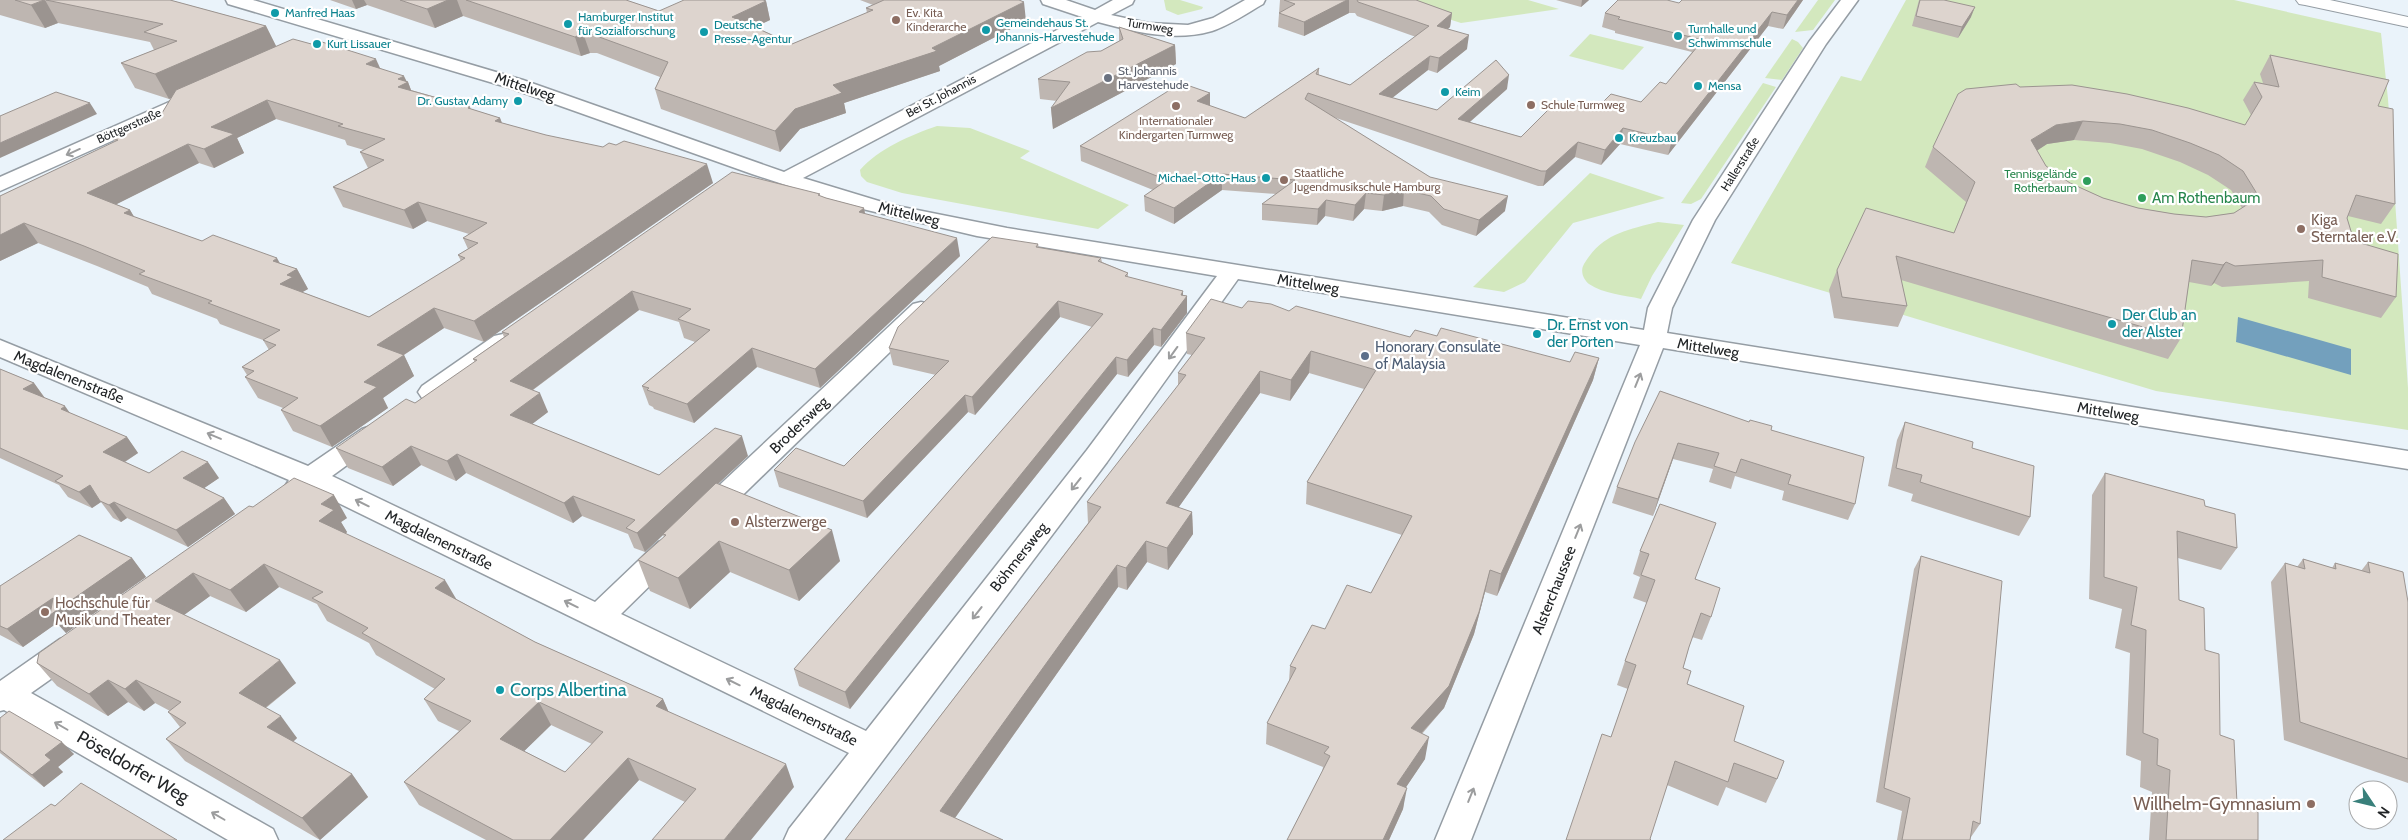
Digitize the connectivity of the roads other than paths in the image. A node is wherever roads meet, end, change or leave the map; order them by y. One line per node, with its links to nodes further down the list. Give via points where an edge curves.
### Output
1 (234, 0): 9 (street, Mittelweg)
2 (1049, 0): 7 (street, Turmweg)
3 (1126, 0): 7 (street, Bei St. Johannis)
4 (1257, 0): 7 (street, Turmweg, via 1223,20 1188,31 1161,30)
5 (1850, 0): 21 (street, Hallerstraße, via 1818,42 1704,220 1660,308)
6 (2305, 0): 8 (main road)
7 (1098, 16): 13 (street, Bei St. Johannis)
8 (2408, 22)
9 (341, 30): 10 (street); 12 (street, Mittelweg, via 557,97)
10 (314, 42)
11 (206, 91): 15 (street, Böttgerstraße, one-way to 15)
12 (754, 168): 13 (street, Mittelweg); 14 (street)
13 (786, 179): 16 (street, Mittelweg, via 886,209)
14 (731, 183)
15 (0, 185)
16 (999, 234): 17 (street); 18 (street, Mittelweg)
17 (978, 254)
18 (1232, 272): 21 (street, Mittelweg); 31 (street, Böhmersweg, one-way to 31, via 1098,456)
19 (934, 296): 28 (street, Brodersweg)
20 (522, 328): 23 (street)
21 (1654, 340): 25 (street, Mittelweg); 34 (street, Alsterchaussee, one-way to 21)
22 (0, 348): 26 (street, Magdalenenstraße, one-way to 22)
23 (409, 407)
24 (386, 424): 26 (street)
25 (2408, 460)
26 (311, 478): 27 (street); 28 (street, Magdalenenstraße, one-way to 26)
27 (279, 500)
28 (598, 617): 31 (street, Magdalenenstraße, one-way to 28)
29 (92, 633): 30 (street)
30 (3, 696): 32 (street, Pöseldorfer Weg, one-way to 30)
31 (872, 748): 33 (street, Böhmersweg)
32 (260, 840)
33 (802, 840)
34 (1453, 840)

